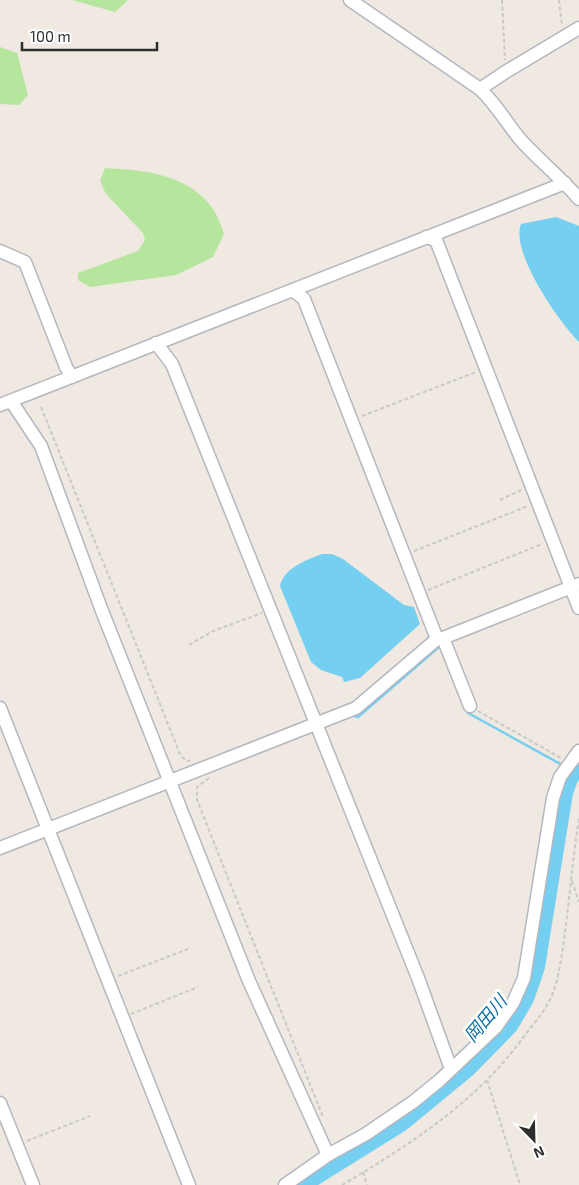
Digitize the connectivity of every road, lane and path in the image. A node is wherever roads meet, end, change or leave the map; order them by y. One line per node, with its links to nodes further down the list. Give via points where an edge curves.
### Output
1 (350, 0): 7 (street)
2 (502, 0): 6 (path)
3 (559, 0): 5 (path)
4 (579, 28): 5 (street)
5 (564, 35): 6 (street)
6 (507, 70): 7 (street)
7 (480, 90): 8 (street, via 543,164)
8 (565, 183): 9 (street); 10 (street)
9 (579, 199)
10 (426, 237): 12 (street); 14 (street, via 436,240)
11 (0, 250): 15 (street, via 25,262)
12 (293, 290): 13 (street); 17 (street, via 304,299)
13 (156, 343): 15 (street); 26 (street, via 172,364)
14 (486, 368): 17 (path); 18 (street)
15 (72, 377): 16 (street)
16 (5, 403): 34 (street, via 41,446 102,611)
17 (351, 421): 22 (street)
18 (531, 486): 19 (path); 20 (street)
19 (500, 500)
20 (537, 502): 21 (street); 22 (path)
21 (552, 540): 23 (street); 24 (path)
22 (404, 555): 24 (street)
23 (575, 585): 25 (street); 27 (street)
24 (419, 594): 27 (street)
25 (579, 608)
26 (272, 612): 28 (path, via 243,618); 31 (street)
27 (440, 638): 29 (street); 31 (street, via 356,708)
28 (189, 645)
29 (470, 706): 33 (path)
30 (0, 708): 36 (street)
31 (317, 725): 34 (street); 44 (street)
32 (579, 751): 33 (street)
33 (569, 763): 44 (street, via 553,798 524,978 513,1003 496,1027)
34 (172, 782): 36 (street); 49 (street, via 249,981)
35 (579, 819): 38 (path)
36 (49, 829): 37 (street); 41 (street)
37 (0, 848)
38 (572, 880): 39 (path); 45 (path, via 560,965 552,995 536,1025)
39 (579, 902)
40 (188, 949): 41 (path)
41 (108, 980): 43 (street)
42 (198, 987): 43 (path)
43 (123, 1018): 52 (street)
44 (451, 1069): 49 (street, via 413,1102)
45 (487, 1080): 50 (path, via 427,1133); 56 (path)
46 (0, 1103): 48 (street)
47 (90, 1116): 48 (path)
48 (17, 1145): 51 (street)
49 (328, 1155): 53 (street)
50 (363, 1172): 54 (path); 55 (path)
51 (34, 1185)
52 (189, 1185)
53 (285, 1185)
54 (342, 1185)
55 (367, 1185)
56 (520, 1185)

